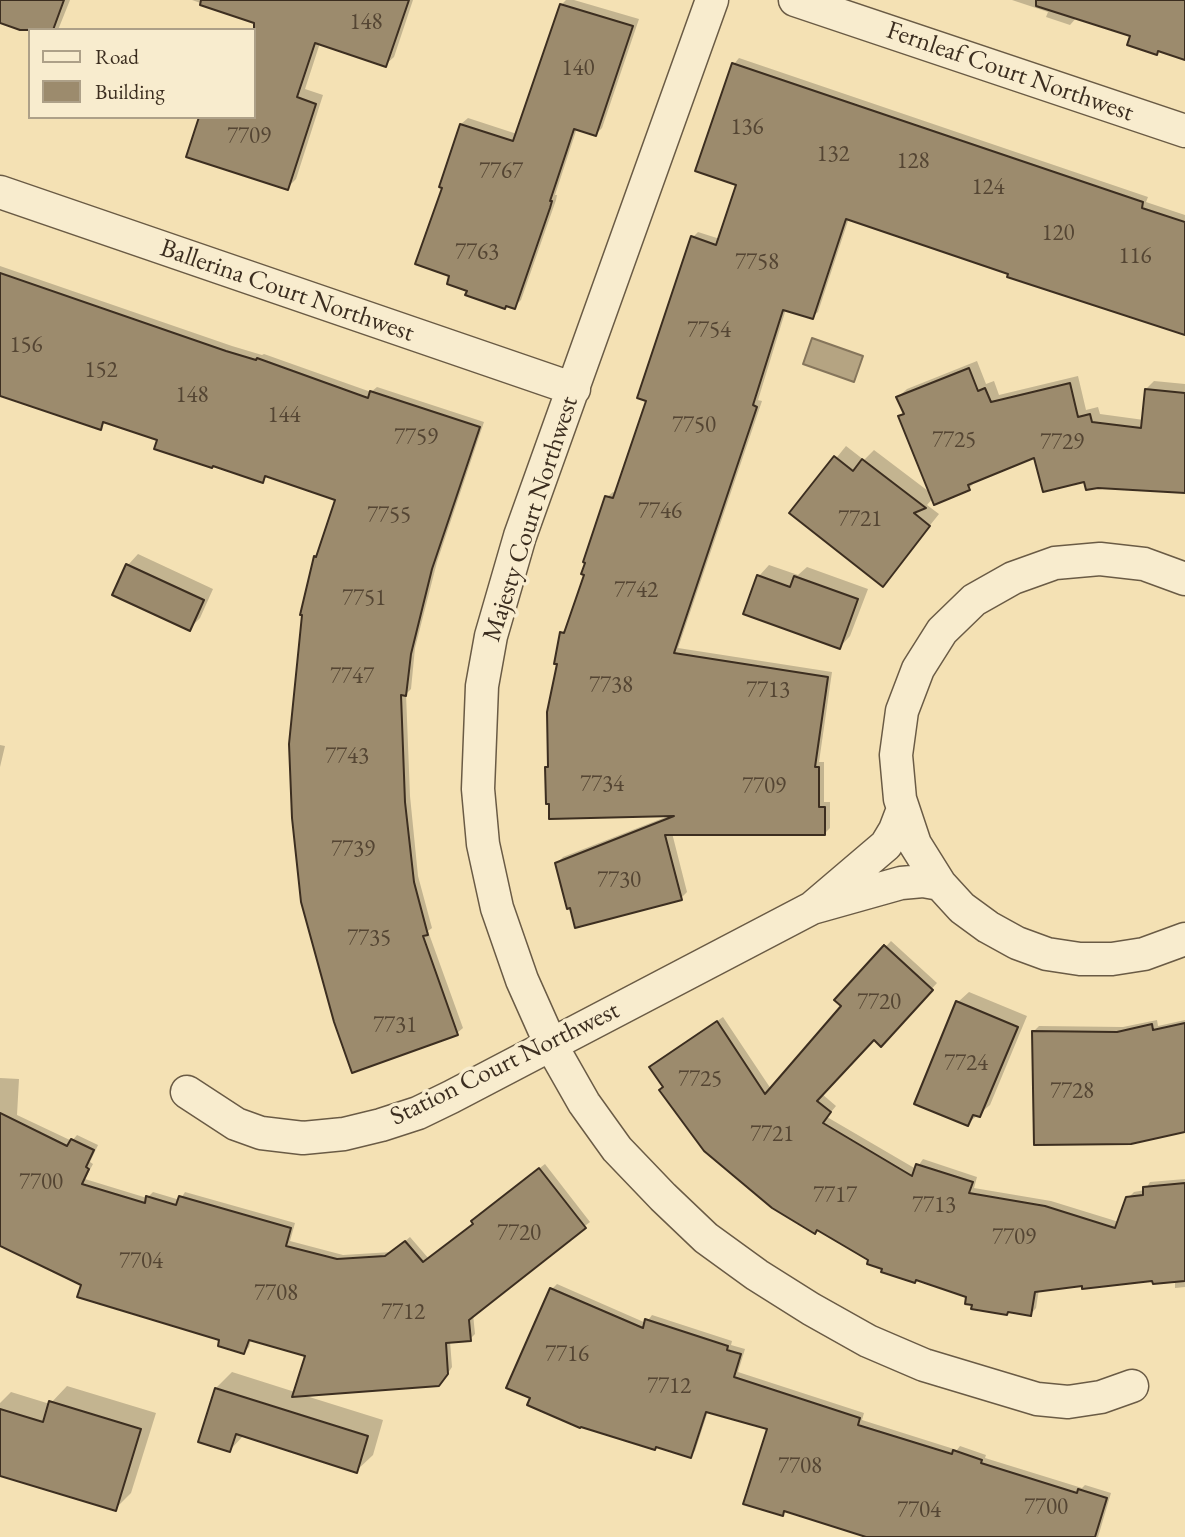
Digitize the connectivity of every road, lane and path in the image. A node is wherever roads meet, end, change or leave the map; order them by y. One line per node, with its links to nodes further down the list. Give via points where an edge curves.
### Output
1 (712, 0): 5 (street, Majesty Court Northwest)
2 (795, 0): 3 (street, Fernleaf Court Northwest)
3 (1185, 131)
4 (0, 192): 5 (street, Ballerina Court Northwest)
5 (574, 389): 11 (street, Majesty Court Northwest, via 504,586 482,686 479,737 483,844 497,908)
6 (1185, 579): 7 (street, via 1144,564 1100,559 1055,563 1013,578 974,600 936,641 918,669 902,711 896,755)
7 (903, 808): 8 (street, via 915,844); 9 (street, Station Court Northwest, via 886,845)
8 (940, 884): 9 (street, Station Court Northwest, via 901,883); 10 (street, via 988,927 1047,954 1112,959 1144,954)
9 (812, 908): 11 (street, Station Court Northwest)
10 (1185, 939)
11 (551, 1045): 12 (street, Station Court Northwest, via 418,1113 344,1134 303,1138 261,1133 236,1124); 13 (street, Majesty Court Northwest, via 611,1140 663,1198 706,1238 811,1309 924,1365 1037,1399 1068,1402 1101,1397)
12 (187, 1092)
13 (1132, 1385)

